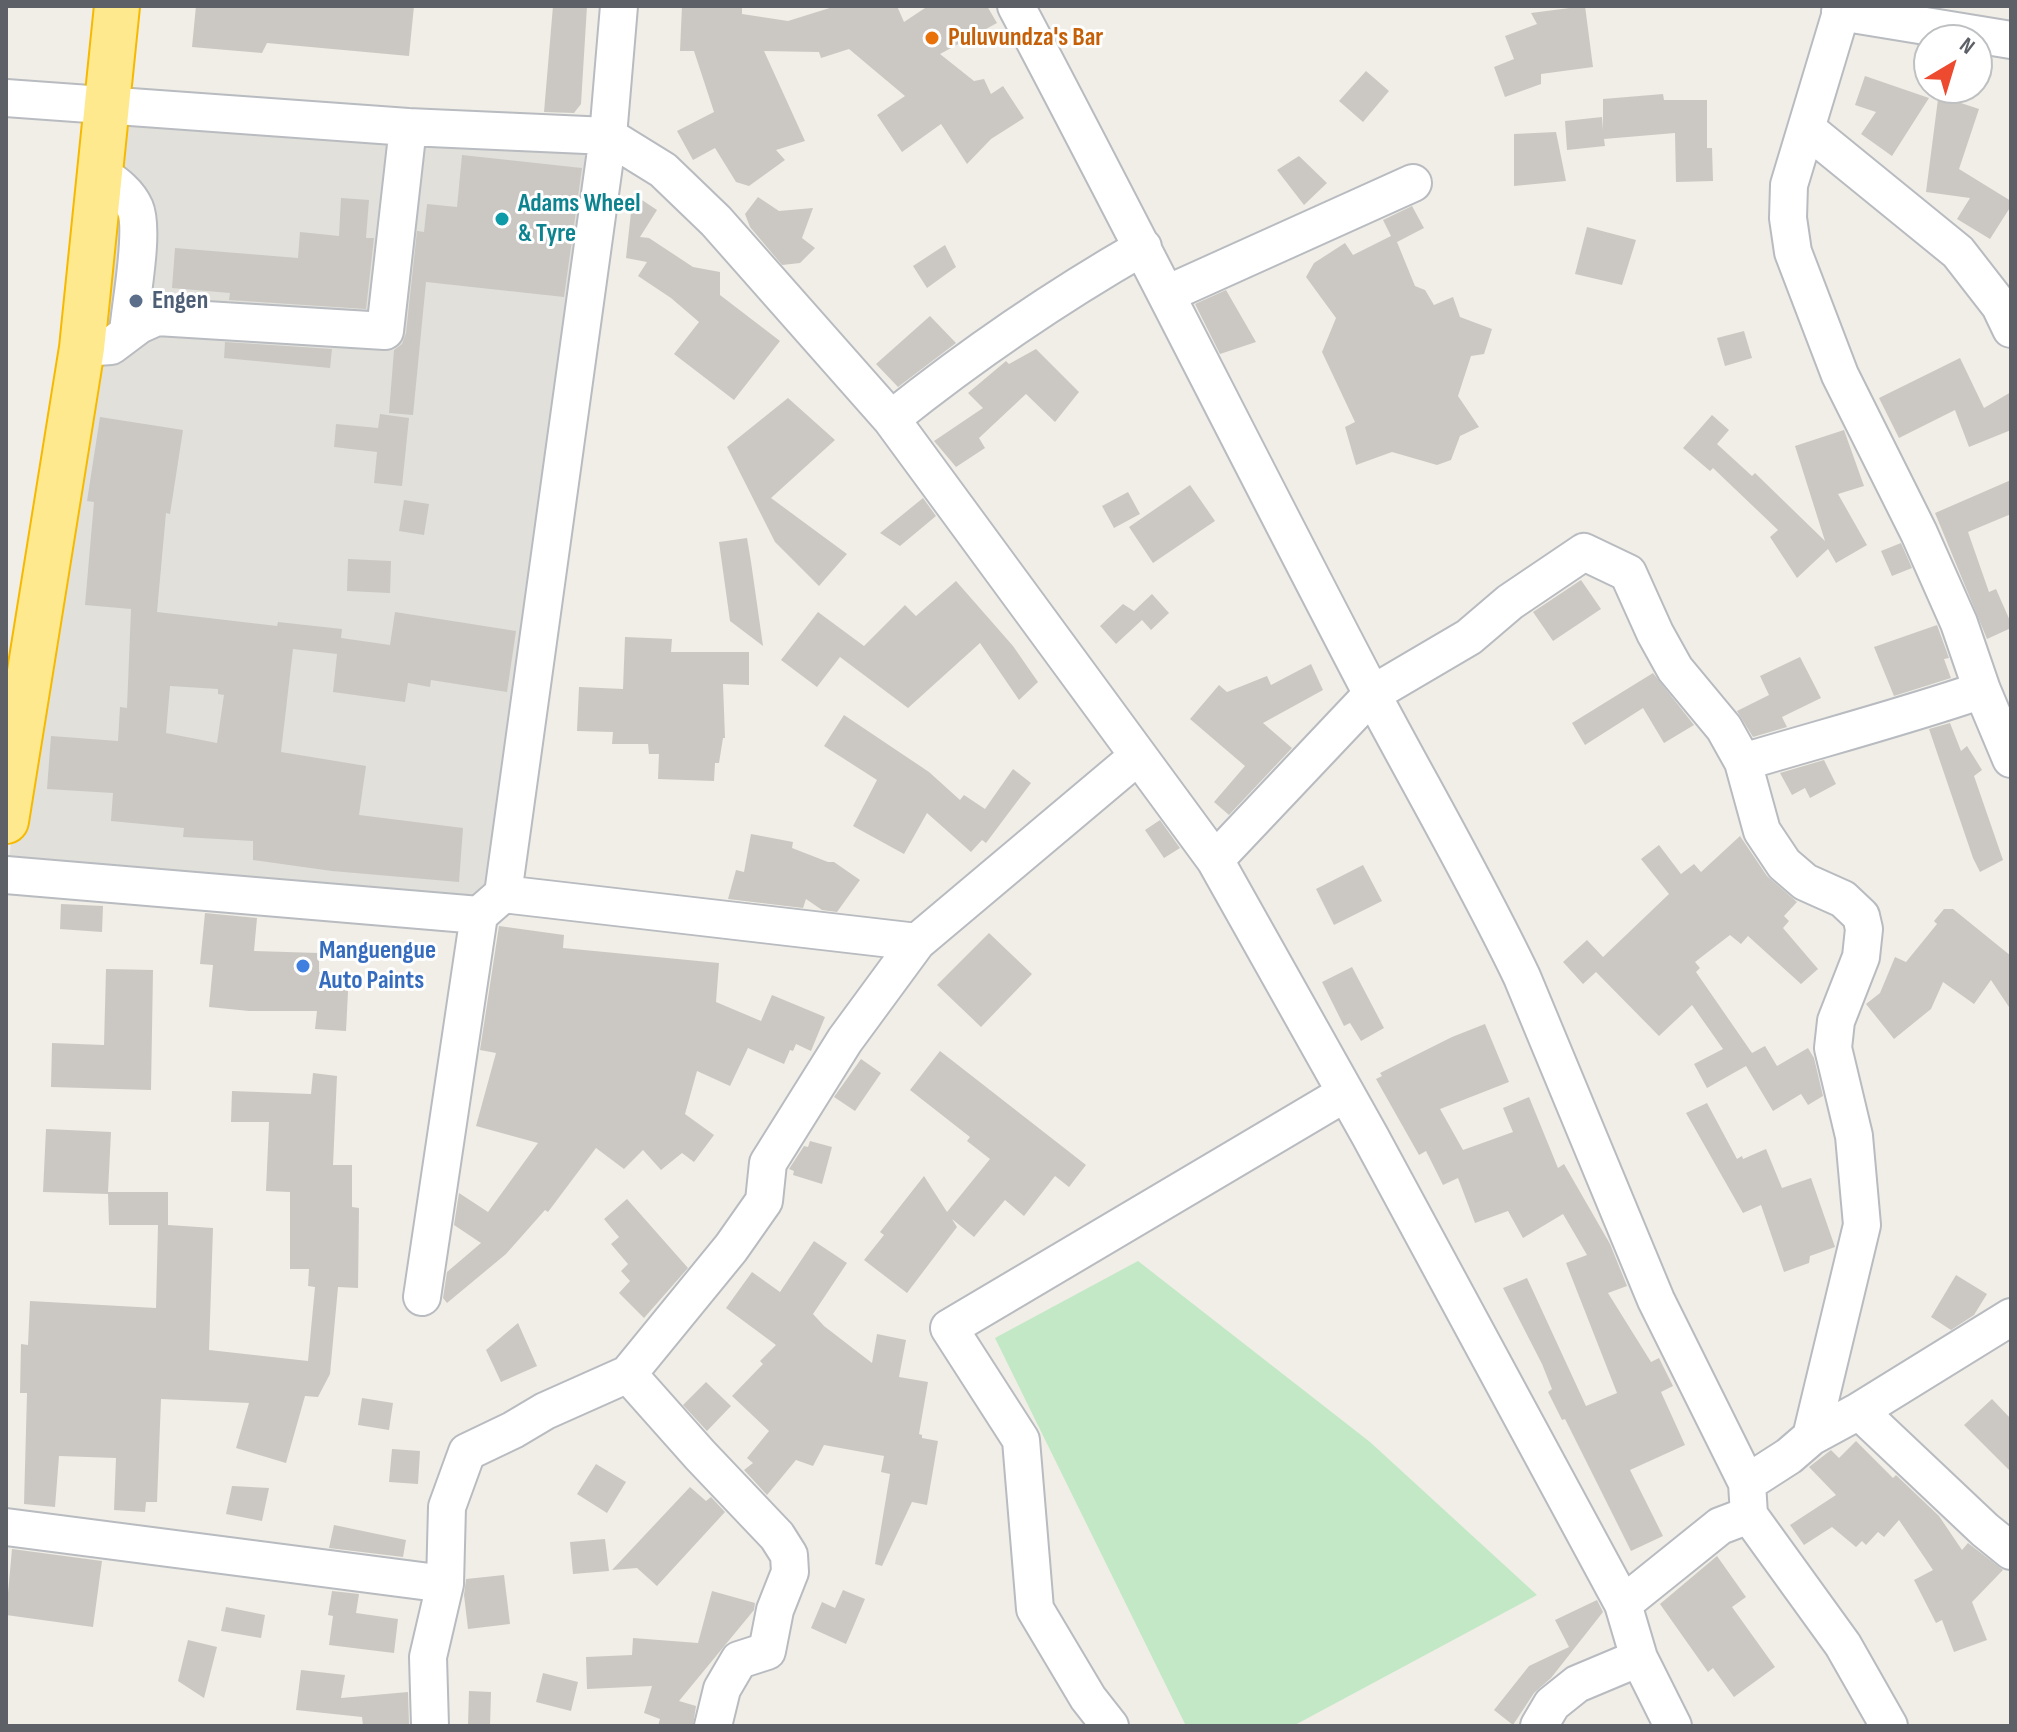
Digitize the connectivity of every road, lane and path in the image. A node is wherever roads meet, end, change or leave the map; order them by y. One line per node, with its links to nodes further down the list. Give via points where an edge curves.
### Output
1 (117, 6): 7 (highway)
2 (619, 6): 10 (street)
3 (1016, 6): 13 (street)
4 (1842, 9): 5 (street); 9 (street)
5 (2011, 40)
6 (6, 98): 7 (street)
7 (107, 105): 8 (street); 11 (highway)
8 (408, 127): 10 (street); 16 (street, via 385,331 157,317)
9 (1807, 129): 15 (street, via 1958,252); 19 (street, via 1789,185 1793,252 1840,375 1919,533)
10 (608, 136): 18 (street, via 663,170 716,221); 27 (street)
11 (100, 173): 16 (street, via 124,190 136,210 138,241); 17 (highway)
12 (1413, 183): 14 (street)
13 (1143, 247): 14 (street); 18 (street, via 959,365)
14 (1167, 294): 20 (street)
15 (2011, 329)
16 (128, 333): 17 (street, via 111,346)
17 (82, 348): 24 (highway)
18 (891, 419): 21 (street)
19 (1982, 690): 22 (street); 23 (street)
20 (1372, 694): 23 (street, via 1469,637 1584,552 1628,573 1675,669 1724,728); 25 (street); 35 (street, via 1522,977 1656,1300)
21 (1138, 756): 25 (street); 28 (street)
22 (2011, 759)
23 (1743, 762): 34 (street, via 1762,831 1784,864 1805,882 1843,899 1861,916 1864,929 1861,957 1836,1021 1833,1048 1854,1136 1862,1225)
24 (6, 821)
25 (1215, 860): 29 (street)
26 (6, 875): 27 (street)
27 (491, 904): 28 (street); 30 (street)
28 (917, 942): 32 (street, via 845,1040 768,1163 764,1201)
29 (1344, 1094): 39 (street); 41 (street, via 949,1328 1021,1440 1035,1609)
30 (422, 1297)
31 (2011, 1317): 33 (street)
32 (628, 1374): 38 (street, via 467,1452 447,1507); 43 (street, via 789,1555 790,1572 767,1651 739,1660 722,1689)
33 (1859, 1411): 34 (street); 37 (street)
34 (1811, 1437): 35 (street)
35 (1748, 1499): 39 (street); 47 (street)
36 (6, 1527): 38 (street)
37 (2011, 1551)
38 (445, 1584): 42 (street, via 428,1657)
39 (1623, 1604): 40 (street)
40 (1639, 1658): 45 (street, via 1577,1684 1552,1704); 46 (street)
41 (1086, 1712): 44 (street)
42 (430, 1726)
43 (713, 1726)
44 (1110, 1726)
45 (1539, 1726)
46 (1673, 1726)
47 (1889, 1726)

